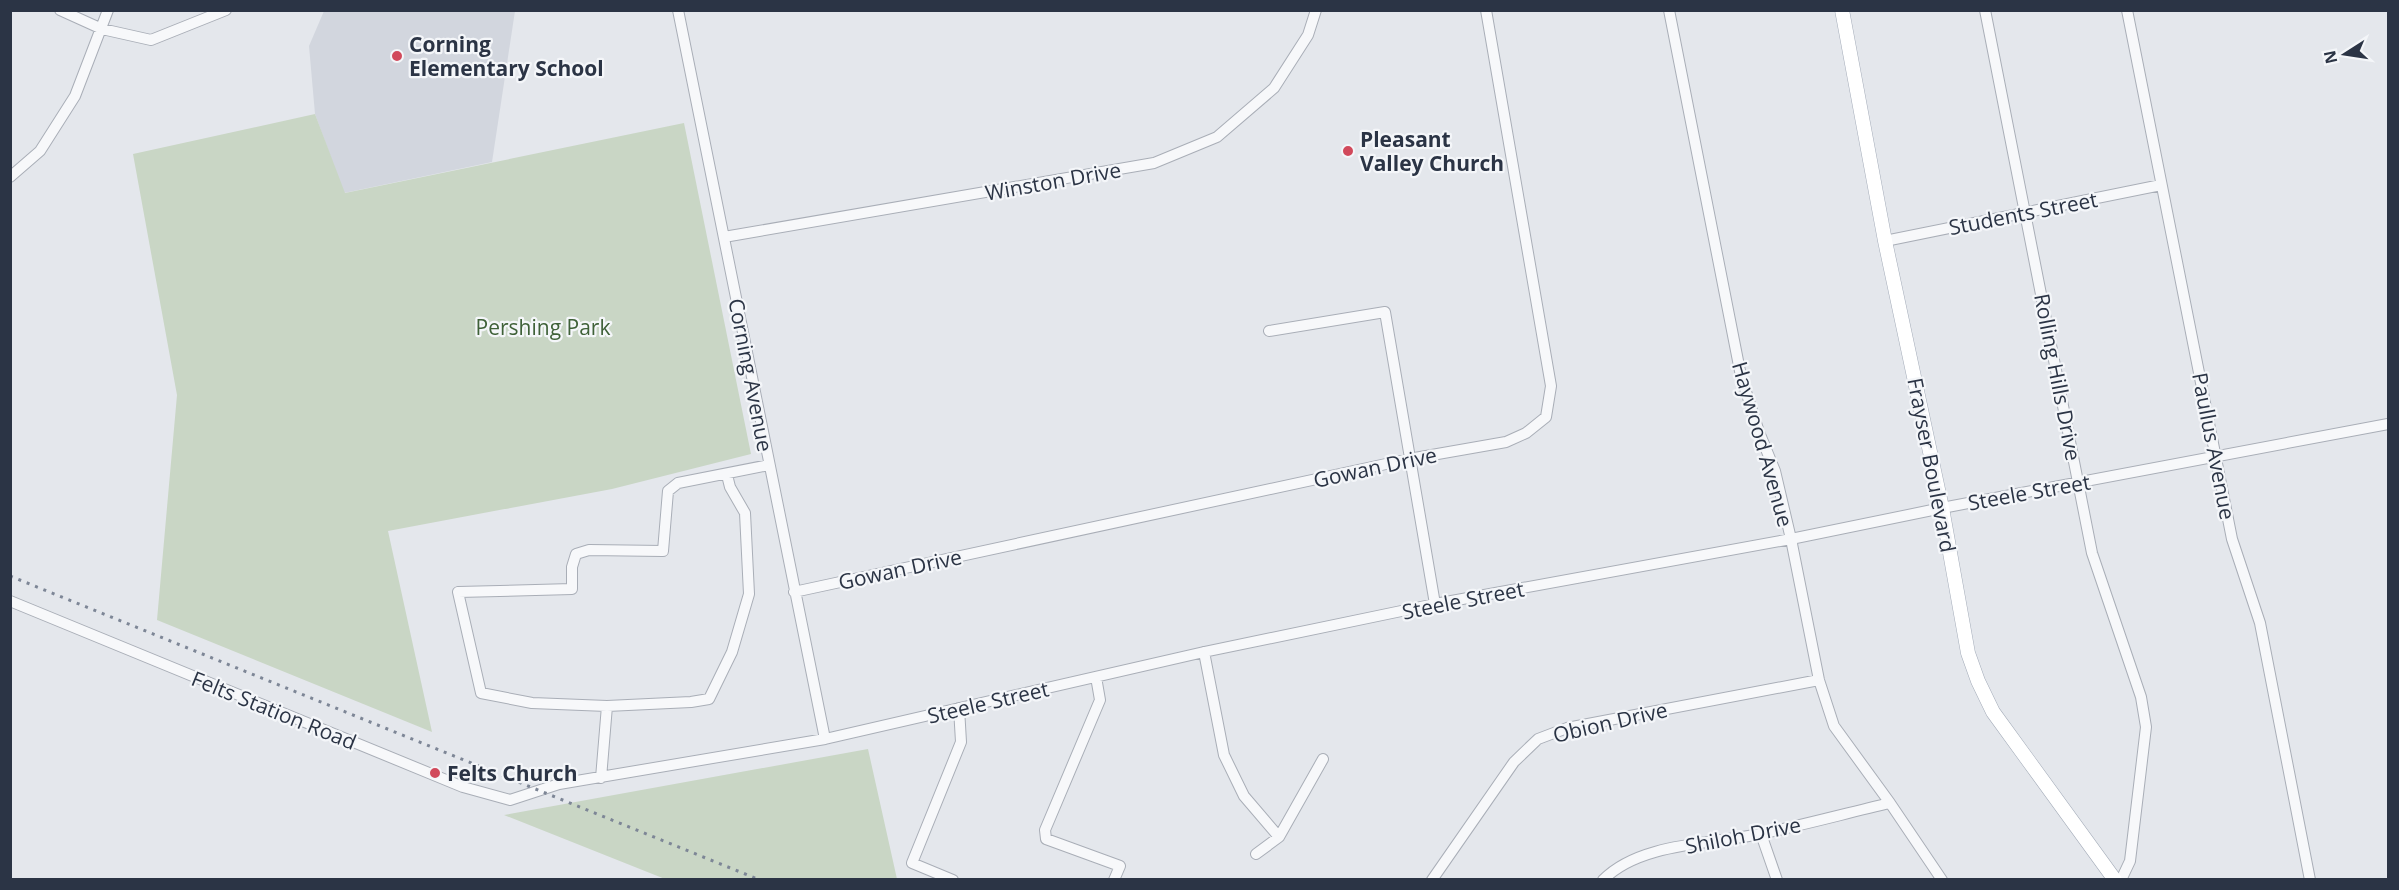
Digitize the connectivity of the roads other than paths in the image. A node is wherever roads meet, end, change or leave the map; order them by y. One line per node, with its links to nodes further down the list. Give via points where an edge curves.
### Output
1 (60, 10): 11 (street)
2 (108, 10): 11 (street)
3 (226, 10): 11 (street, via 151,40)
4 (678, 10): 15 (street, Corning Avenue)
5 (1316, 10): 15 (street, Winston Drive, via 1308,35 1274,88 1217,136 1154,163)
6 (1486, 10): 20 (street, Gowan Drive, via 1551,386 1546,417 1506,442)
7 (1669, 10): 25 (street, Haywood Avenue, via 1741,376 1775,471)
8 (1842, 10): 16 (main road, Frayser Boulevard)
9 (1985, 10): 14 (street, Rolling Hills Drive)
10 (2127, 10): 13 (street, Paullus Avenue)
11 (102, 29): 12 (street, via 75,96 40,151)
12 (10, 177)
13 (2161, 185): 14 (street, Students Street); 19 (street, Paullus Avenue)
14 (2026, 213): 16 (street, Students Street); 23 (street, Rolling Hills Drive)
15 (724, 237): 21 (street, Corning Avenue)
16 (1886, 241): 24 (main road, Frayser Boulevard)
17 (1269, 331): 20 (street, via 1385,312)
18 (2388, 424): 19 (street, Steele Street)
19 (2217, 456): 23 (street, Steele Street); 50 (street, Paullus Avenue, via 2232,539 2260,622)
20 (1409, 459): 26 (street, Gowan Drive); 28 (street)
21 (769, 465): 22 (street); 26 (street, Corning Avenue)
22 (727, 475): 32 (street, via 745,513 749,594 732,652 709,699); 32 (street, via 678,483 668,491 663,551 589,550 576,554 572,589 458,592 481,693 532,704)
23 (2080, 484): 24 (street, Steele Street); 49 (street, Rolling Hills Drive, via 2092,553 2141,697 2146,727 2130,861)
24 (1942, 508): 25 (street, Steele Street); 48 (main road, Frayser Boulevard, via 1968,653 1983,691 1993,712)
25 (1791, 539): 28 (street, Steele Street); 31 (street, Haywood Avenue)
26 (794, 592): 34 (street, Corning Avenue)
27 (10, 601): 37 (street, Felts Station Road, via 463,787 510,800)
28 (1435, 604): 29 (street, Steele Street)
29 (1204, 652): 30 (street, Steele Street); 40 (street, via 1224,755 1244,796)
30 (1096, 677): 33 (street, Steele Street); 43 (street, via 1100,700 1046,838 1120,866)
31 (1819, 680): 38 (street, Haywood Avenue, via 1834,726); 44 (street, Obion Drive, via 1567,728 1538,739 1514,762)
32 (607, 706): 36 (street)
33 (959, 708): 34 (street, Steele Street); 42 (street, via 961,742 912,863)
34 (825, 739): 36 (street, Steele Street)
35 (1323, 759): 40 (street)
36 (602, 778): 37 (street, Steele Street, via 560,784)
37 (542, 791)
38 (1890, 803): 39 (street, Shiloh Drive); 47 (street, Haywood Avenue)
39 (1761, 834): 45 (street, Shiloh Drive, via 1646,853 1614,868); 46 (street)
40 (1279, 837): 41 (street)
41 (1256, 854)
42 (952, 879)
43 (1114, 879)
44 (1432, 879)
45 (1603, 879)
46 (1776, 879)
47 (1942, 879)
48 (2115, 879)
49 (2121, 879)
50 (2310, 879)

